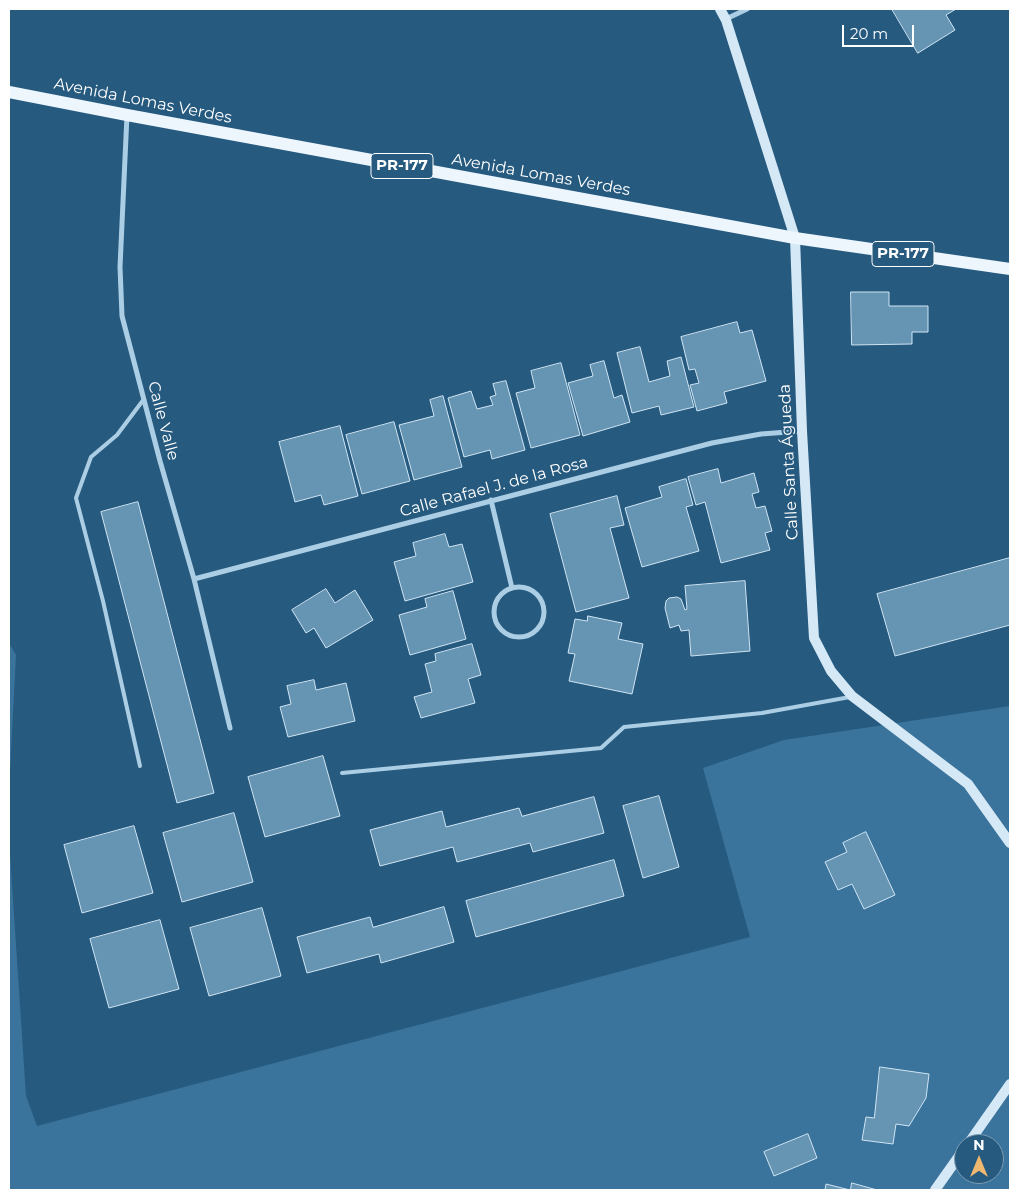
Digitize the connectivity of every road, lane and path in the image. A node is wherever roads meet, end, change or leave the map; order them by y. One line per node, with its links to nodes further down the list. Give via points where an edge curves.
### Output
1 (720, 9): 3 (street, Calle Santa Águeda)
2 (747, 9): 3 (street)
3 (726, 20): 6 (street, Calle Santa Águeda)
4 (9, 92): 5 (main road, Avenida Lomas Verdes / PR-177)
5 (127, 115): 6 (main road, Avenida Lomas Verdes / PR-177); 8 (street, Calle Valle, via 120,266 122,316)
6 (795, 238): 7 (main road, Avenida Lomas Verdes / PR-177); 9 (street, Calle Santa Águeda)
7 (1010, 269)
8 (144, 399): 11 (street, Calle Valle); 15 (lane, via 118,435 91,457 76,498)
9 (802, 431): 10 (street, Calle Rafael J. de la Rosa, via 712,443); 13 (street, Calle Santa Águeda, via 814,638 832,671)
10 (491, 500): 11 (street, Calle Rafael J. de la Rosa); 12 (street)
11 (194, 579): 14 (street, Calle Valle)
12 (512, 588): 12 (street, via 496,600 494,619 506,634 515,638 525,637 541,625 544,606 532,590)
13 (852, 696): 16 (lane, via 762,713 624,727 601,748); 17 (street, Calle Santa Águeda, via 968,784)
14 (230, 728)
15 (140, 766)
16 (342, 773)
17 (1010, 843)
18 (1010, 1084): 19 (street)
19 (975, 1134)
20 (954, 1163): 21 (street)
21 (935, 1190)

